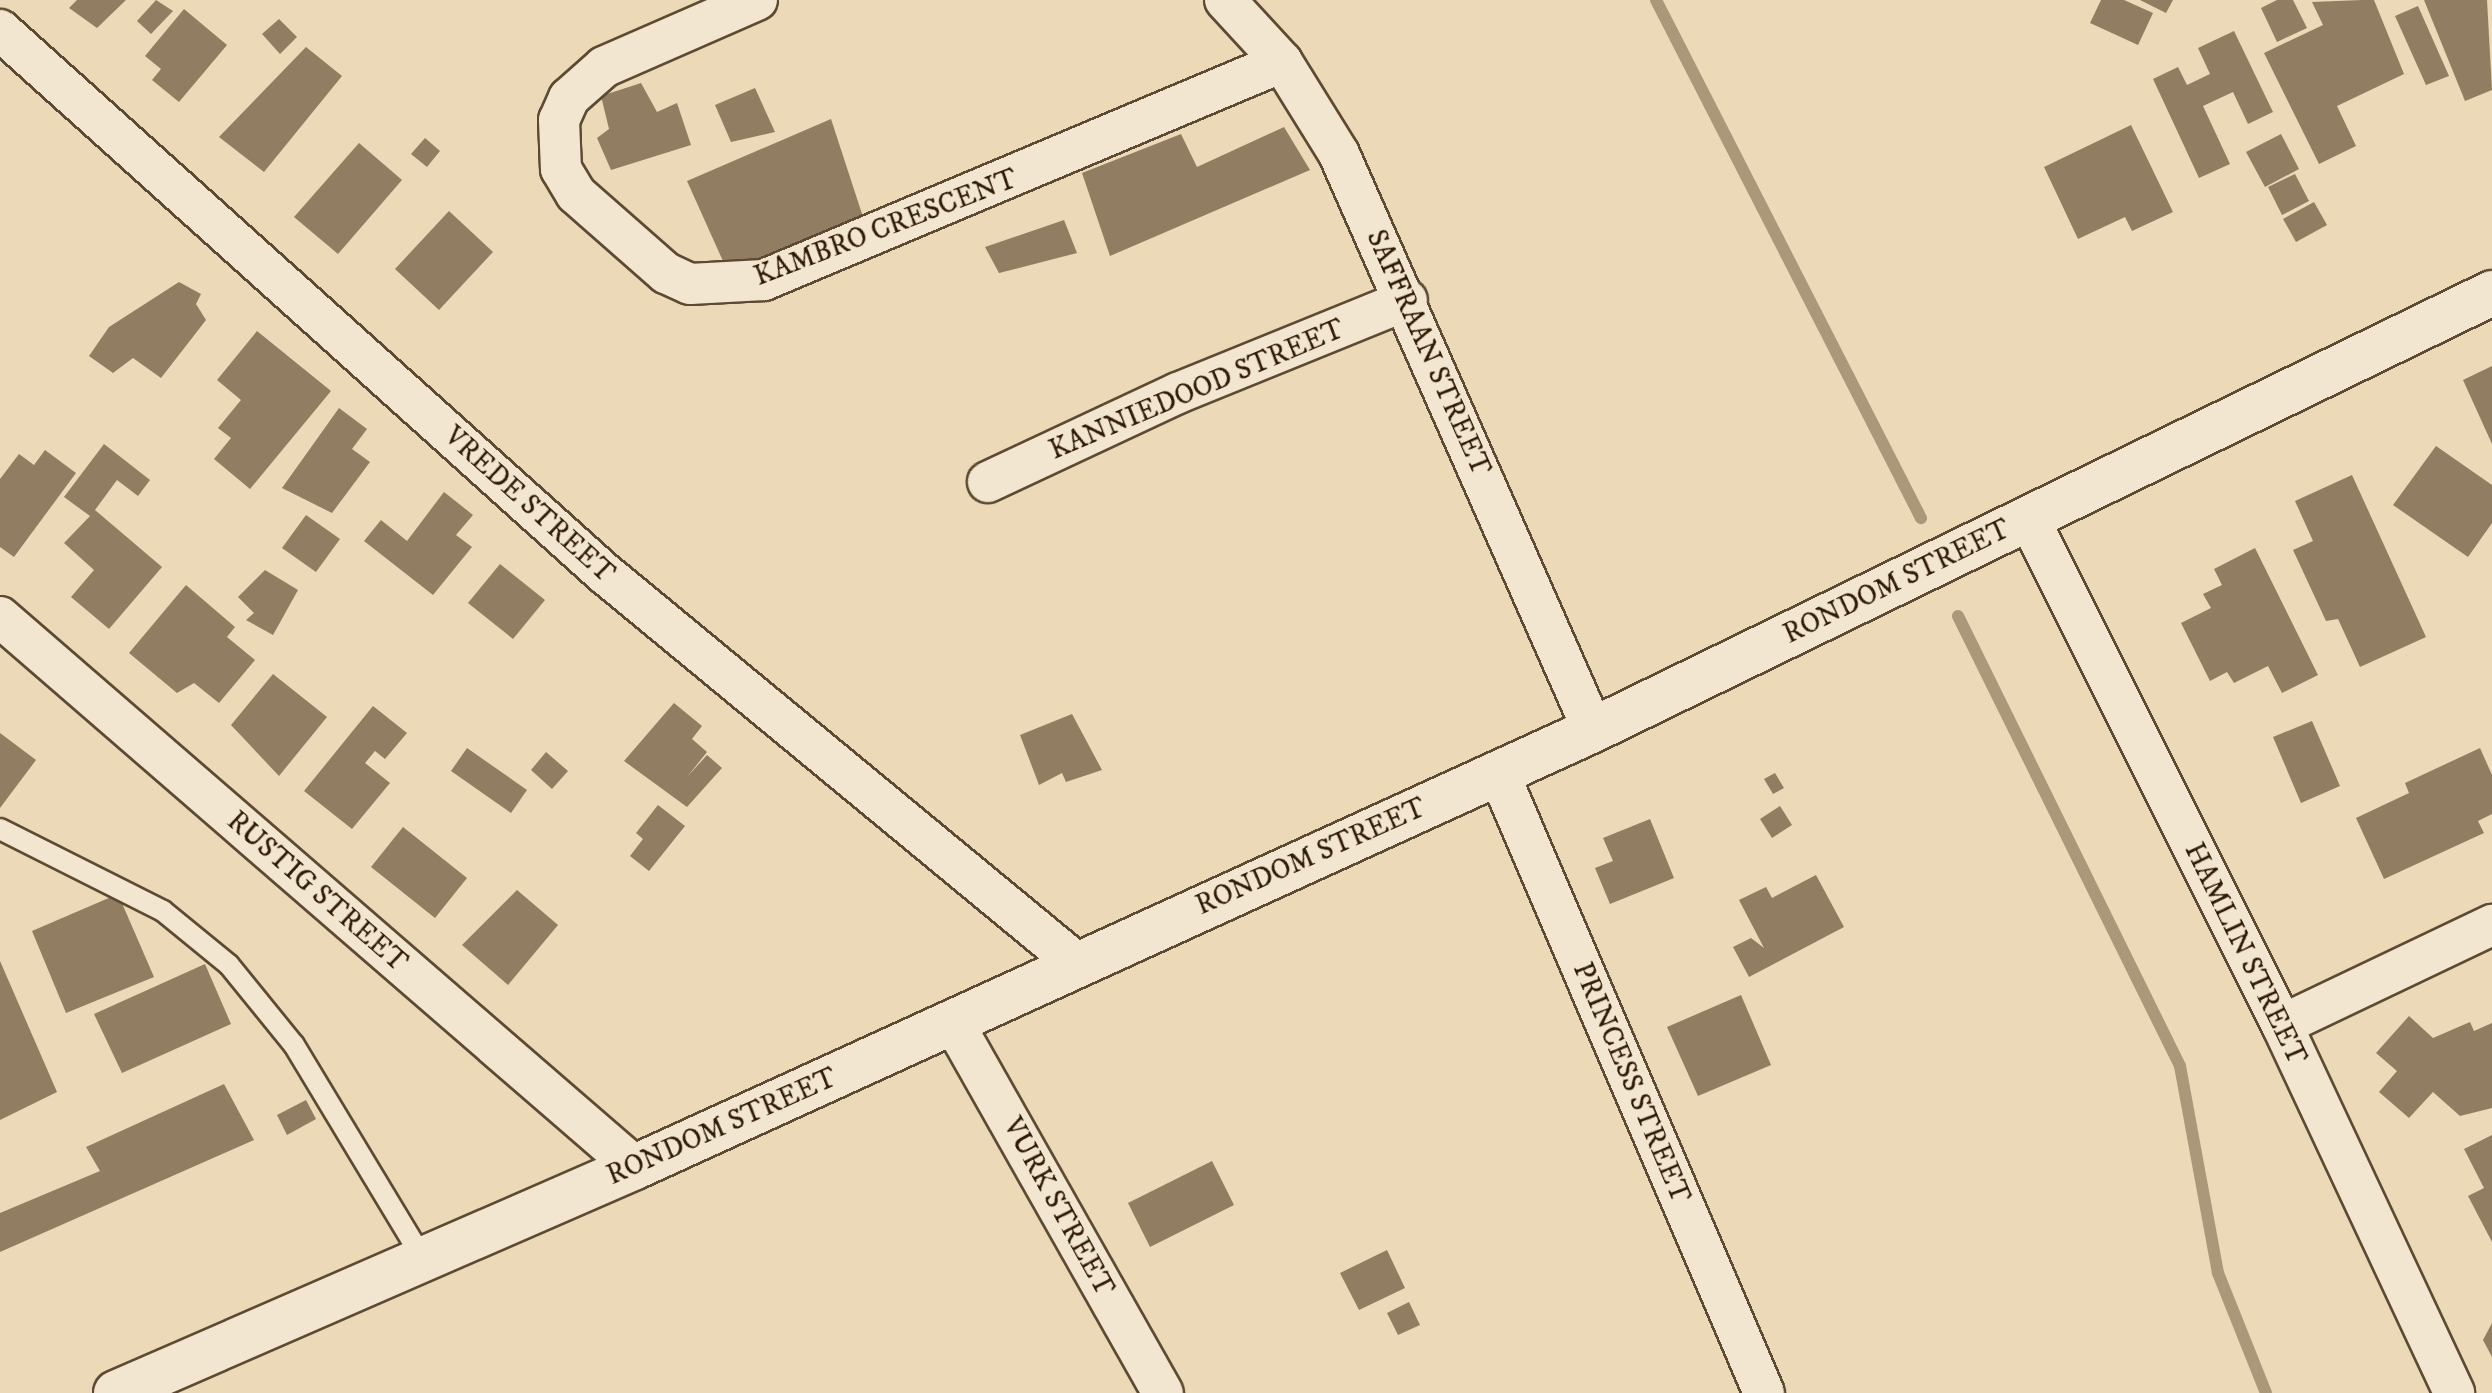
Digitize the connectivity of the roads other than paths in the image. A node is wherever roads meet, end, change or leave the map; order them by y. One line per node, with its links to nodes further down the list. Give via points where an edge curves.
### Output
1 (757, 0): 4 (street, KAMBRO CRESCENT, via 604,67 569,98 559,120 561,169 576,194 666,273 690,284 764,280)
2 (1225, 0): 4 (street, SAFFRAAN STREET)
3 (0, 30): 14 (street, VREDE STREET, via 604,573)
4 (1282, 62): 6 (street, SAFFRAAN STREET, via 1339,154)
5 (2492, 293): 8 (street, RONDOM STREET)
6 (1407, 300): 7 (street, KANNIEDOOD STREET, via 1178,393); 10 (street, SAFFRAAN STREET)
7 (988, 482)
8 (2029, 519): 10 (street, RONDOM STREET); 16 (street, HAMLIN STREET)
9 (0, 617): 17 (street, RUSTIG STREET)
10 (1593, 730): 11 (street, RONDOM STREET)
11 (1499, 774): 14 (street, RONDOM STREET); 21 (street, PRINCESS STREET)
12 (0, 829): 18 (lane, via 109,878 229,965 294,1045)
13 (2492, 925): 16 (street)
14 (1075, 962): 15 (street, RONDOM STREET)
15 (953, 1022): 17 (street, RONDOM STREET); 20 (street, VURK STREET)
16 (2282, 1025): 22 (street, HAMLIN STREET)
17 (635, 1167): 18 (street, RONDOM STREET)
18 (423, 1259): 19 (street, RONDOM STREET)
19 (116, 1393)
20 (1163, 1393)
21 (1764, 1393)
22 (2454, 1393)

